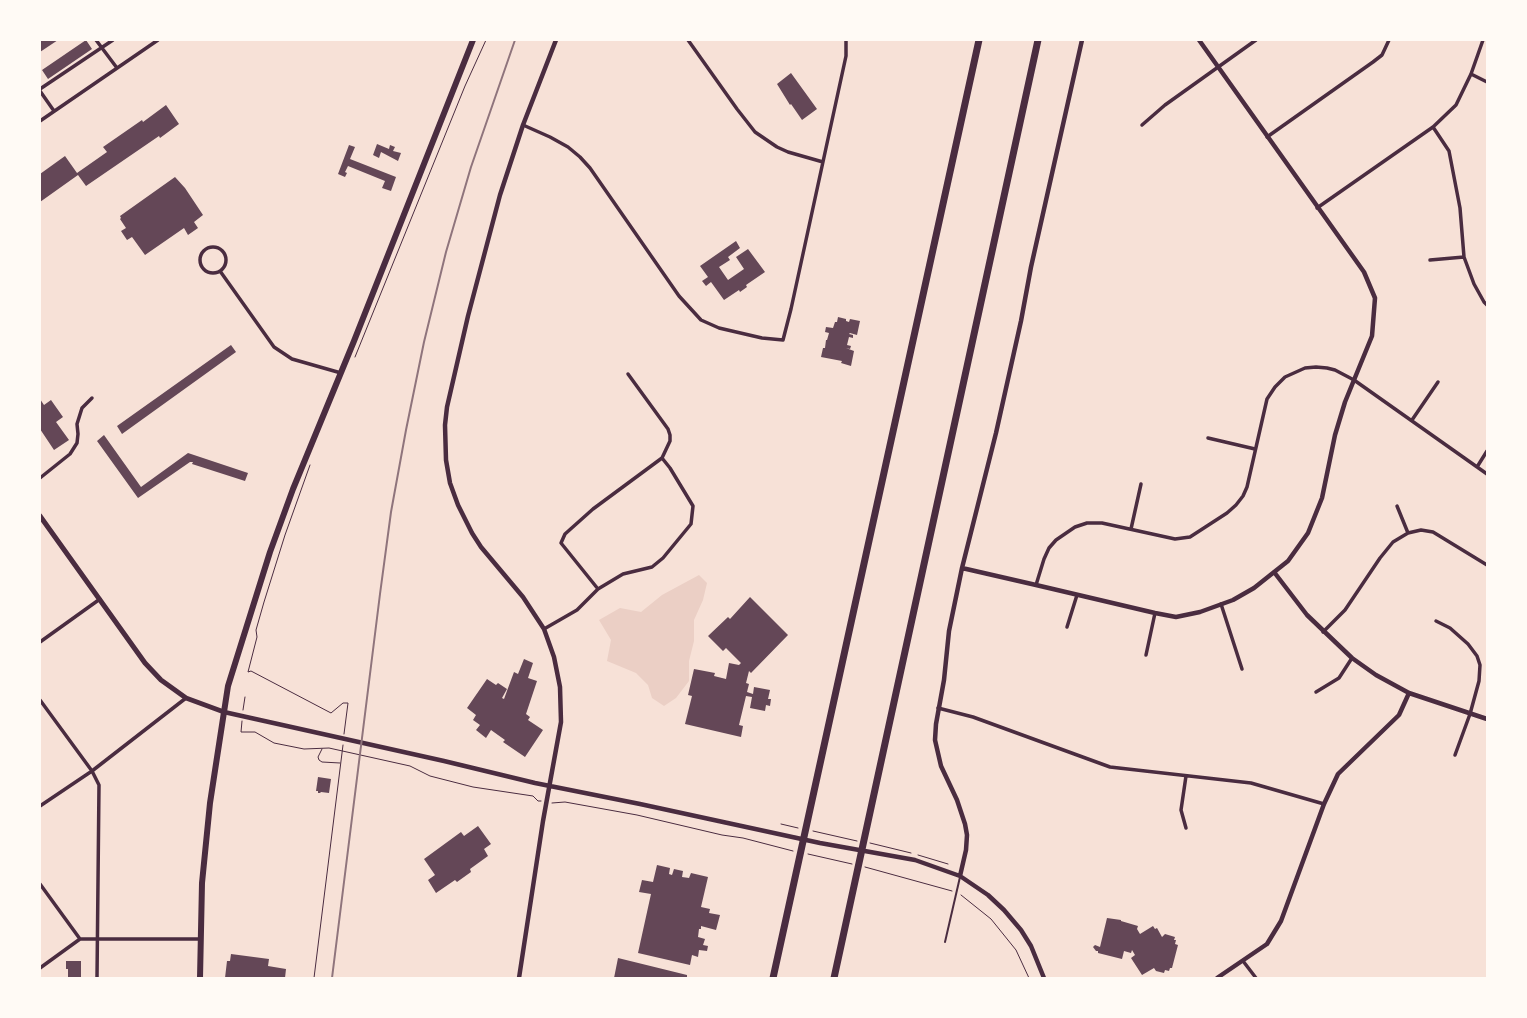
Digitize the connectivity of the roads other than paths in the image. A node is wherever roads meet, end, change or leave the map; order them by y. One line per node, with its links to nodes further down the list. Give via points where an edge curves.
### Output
1 (96, 40): 15 (street)
2 (112, 40): 15 (street)
3 (158, 40): 17 (street)
4 (473, 40): 33 (main road)
5 (556, 40): 23 (street)
6 (688, 40): 27 (street, via 755,132 788,152)
7 (846, 40): 27 (street, via 846,56)
8 (979, 40): 94 (highway)
9 (1038, 40): 95 (highway)
10 (1082, 40): 52 (street, via 996,434)
11 (1199, 40): 16 (street)
12 (1256, 40): 16 (street)
13 (1389, 40): 26 (street, via 1382,55)
14 (1483, 40): 18 (street)
15 (102, 48): 17 (street); 20 (street)
16 (1219, 67): 24 (street, via 1165,105); 26 (street)
17 (117, 68): 21 (street)
18 (1471, 74): 19 (street); 25 (street, via 1456,105)
19 (1487, 82)
20 (40, 90): 21 (street)
21 (54, 111): 22 (street)
22 (40, 121)
23 (523, 125): 27 (street, via 550,136 580,157 679,296 701,320 719,328 762,338 783,340); 62 (street, via 500,195 468,316 447,407 445,444 450,483 472,533 523,596)
24 (1142, 125)
25 (1433, 127): 28 (street); 29 (street, via 1449,151 1460,208)
26 (1267, 137): 28 (street)
27 (823, 162)
28 (1317, 208): 35 (street, via 1364,272 1375,298 1372,336)
29 (1464, 257): 30 (street); 32 (street, via 1474,284)
30 (1430, 260)
31 (220, 271): 31 (street, via 226,264 224,251 212,246 205,249 200,261 204,269 212,273); 33 (street, via 274,347 292,359)
32 (1487, 304)
33 (341, 373): 73 (main road, via 270,552 228,686)
34 (628, 374): 42 (street, via 668,429 670,441)
35 (1354, 380): 38 (street); 40 (street, via 1335,370 1316,367 1305,368 1285,378 1267,399); 53 (street, via 1335,435 1322,498 1308,533 1288,561)
36 (1438, 382): 38 (street)
37 (92, 398): 45 (street, via 82,408 77,424 77,443 70,454)
38 (1412, 420): 43 (street)
39 (1208, 438): 40 (street)
40 (1255, 449): 49 (street, via 1243,496 1227,513 1190,537 1175,540)
41 (1487, 451): 43 (street)
42 (662, 458): 55 (street, via 593,509 565,534 561,543); 55 (street, via 693,506 691,524 663,558 652,567 623,574)
43 (1477, 467): 44 (street)
44 (1487, 474)
45 (40, 478)
46 (1141, 484): 49 (street)
47 (1397, 506): 50 (street)
48 (40, 516): 57 (main road)
49 (1131, 529): 54 (street, via 1102,522 1075,527 1056,540 1050,548)
50 (1408, 533): 51 (street, via 1421,530 1433,532); 63 (street, via 1393,542 1345,610)
51 (1487, 565)
52 (962, 568): 54 (street); 72 (street, via 948,631 944,680)
53 (1274, 572): 58 (street, via 1254,588); 63 (street)
54 (1036, 584): 56 (street)
55 (598, 589): 62 (street, via 577,610)
56 (1077, 595): 59 (street); 61 (street)
57 (100, 599): 64 (street); 70 (main road, via 145,662 161,680)
58 (1221, 604): 59 (street, via 1176,617); 67 (street)
59 (1155, 613): 65 (street)
60 (1436, 621): 74 (street, via 1450,628 1477,656 1480,666 1479,681)
61 (1067, 627)
62 (544, 629): 79 (street, via 554,657 560,687 561,722)
63 (1323, 632): 66 (street)
64 (40, 642)
65 (1146, 655)
66 (1352, 658): 68 (street, via 1339,678); 69 (street)
67 (1242, 669)
68 (1316, 692)
69 (1409, 693): 74 (street); 80 (street, via 1399,715 1338,774)
70 (186, 698): 73 (main road); 77 (street)
71 (40, 700): 77 (street)
72 (938, 708): 78 (street, via 973,717 1110,767); 83 (street, via 935,740 937,753 962,814 967,835)
73 (224, 712): 79 (street); 87 (main road, via 209,810 202,883)
74 (1470, 714): 75 (street); 76 (street)
75 (1487, 719)
76 (1455, 755)
77 (92, 771): 81 (street); 85 (street, via 99,785)
78 (1186, 776): 80 (street, via 1251,783); 82 (street, via 1181,810)
79 (550, 785): 83 (street, via 820,843 916,860); 93 (street)
80 (1324, 804): 89 (street, via 1282,921 1267,944)
81 (40, 806)
82 (1186, 828)
83 (960, 876): 88 (lane); 96 (street, via 988,895 1021,930 1031,946)
84 (40, 884): 86 (street)
85 (98, 938): 86 (street); 87 (street); 91 (street)
86 (80, 939): 90 (street)
87 (202, 939): 92 (main road)
88 (945, 942)
89 (1243, 961): 97 (street); 98 (street)
90 (40, 968)
91 (97, 978)
92 (200, 978)
93 (519, 978)
94 (773, 978)
95 (834, 978)
96 (1044, 978)
97 (1217, 978)
98 (1256, 978)

